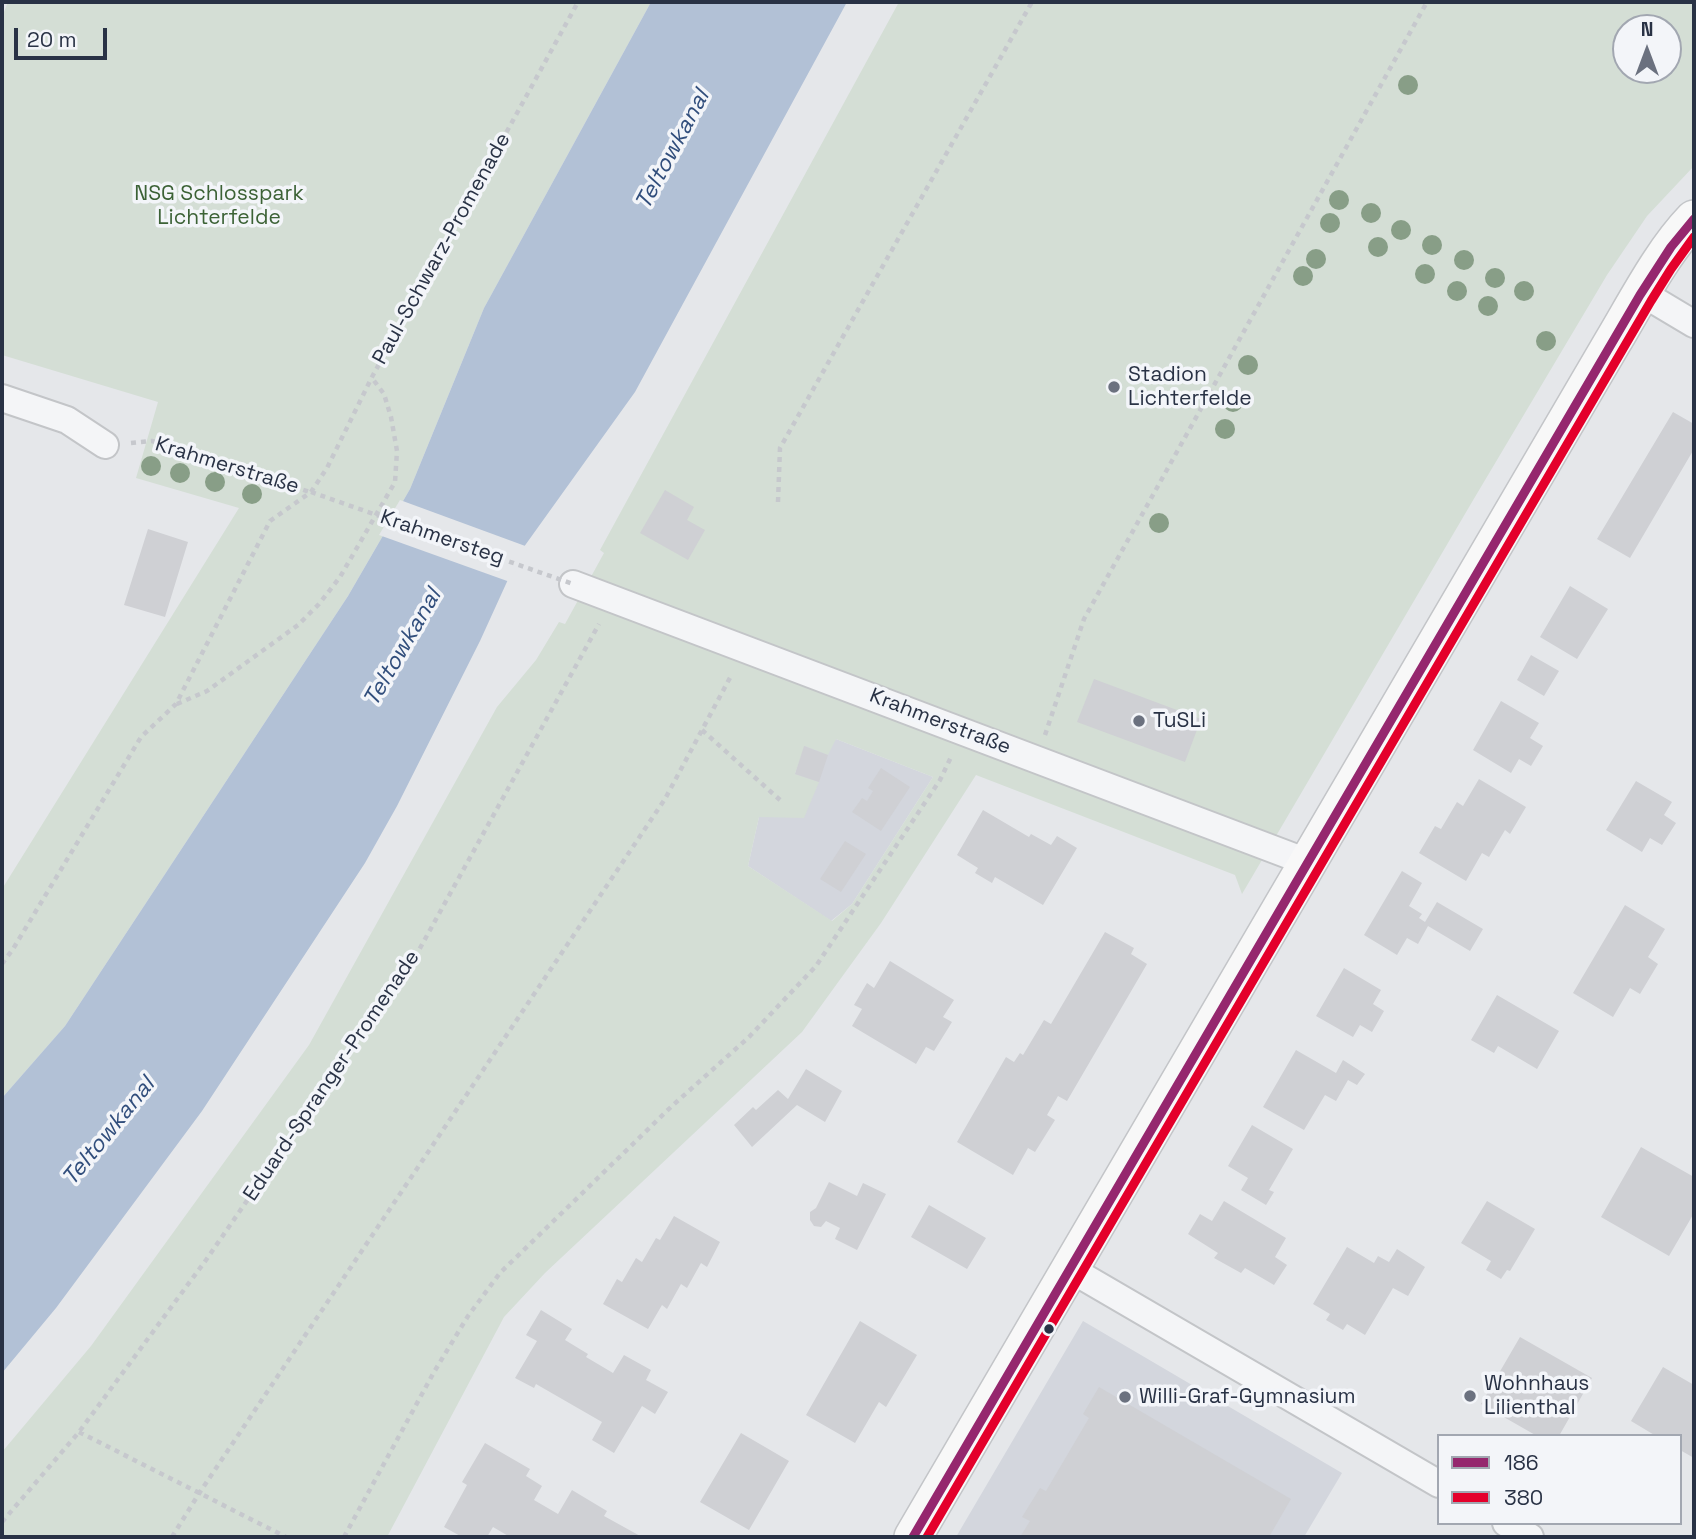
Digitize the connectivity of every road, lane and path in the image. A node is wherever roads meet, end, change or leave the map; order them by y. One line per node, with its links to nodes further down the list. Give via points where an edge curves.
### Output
1 (578, 2): 7 (path, Paul-Schwarz-Promenade)
2 (1032, 2): 12 (path, via 780,448)
3 (1427, 2): 19 (path, via 1084,619)
4 (1694, 219): 5 (street)
5 (1642, 293): 6 (street); 21 (street)
6 (1694, 324)
7 (372, 377): 11 (path); 16 (path, Paul-Schwarz-Promenade, via 384,394 391,417 397,451 395,482 340,577 298,625 207,691)
8 (2, 398): 10 (street, via 67,420)
9 (143, 442): 11 (path, Krahmerstraße, via 152,441)
10 (105, 445)
11 (311, 492): 13 (path, Krahmersteg, bridge); 16 (path, via 270,521)
12 (778, 502)
13 (573, 584): 14 (street, Krahmerstraße)
14 (613, 599): 15 (street, Krahmerstraße); 24 (path, Eduard-Spranger-Promenade, via 414,959 206,1260)
15 (746, 649): 17 (path); 18 (street, Krahmerstraße)
16 (176, 704): 22 (path, via 141,737)
17 (702, 730): 20 (path); 26 (path, via 665,799)
18 (963, 731): 19 (street, Krahmerstraße); 31 (path, via 940,780 817,966 749,1037 500,1273 434,1372)
19 (1037, 759): 21 (street, Krahmerstraße)
20 (780, 800)
21 (1307, 862): 23 (street)
22 (2, 964)
23 (1070, 1269): 25 (street); 32 (street)
24 (79, 1432): 26 (path); 27 (path, Eduard-Spranger-Promenade)
25 (1437, 1483)
26 (200, 1492): 29 (path); 30 (path)
27 (2, 1522)
28 (1509, 1525): 33 (street)
29 (172, 1537)
30 (286, 1537)
31 (344, 1537)
32 (913, 1537)
33 (1530, 1537)

